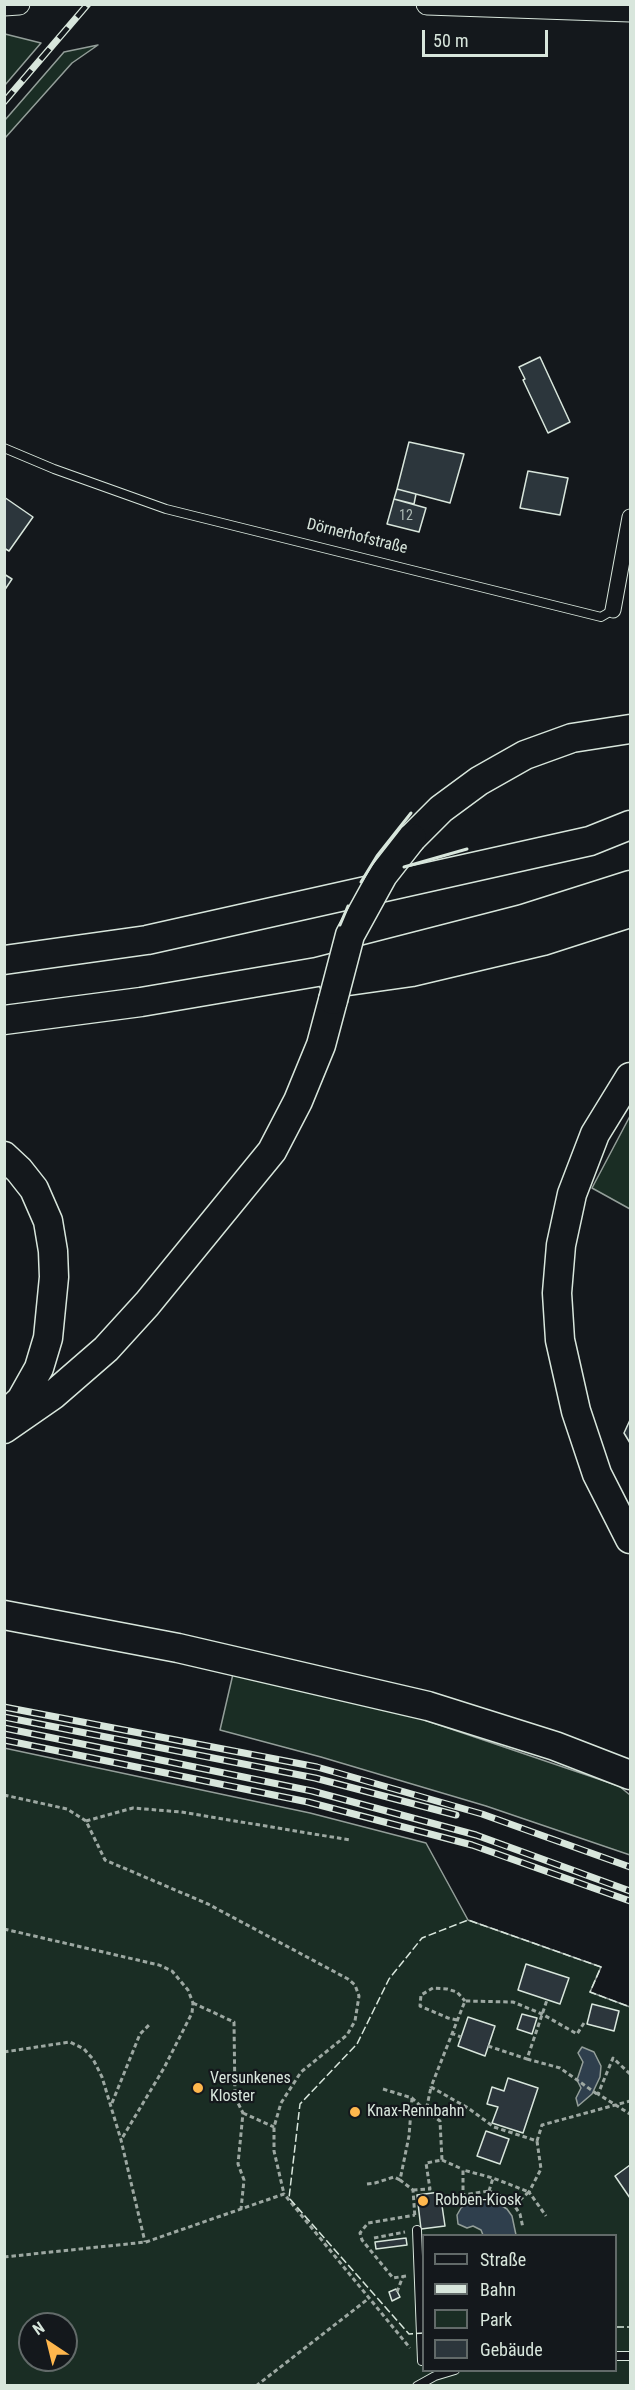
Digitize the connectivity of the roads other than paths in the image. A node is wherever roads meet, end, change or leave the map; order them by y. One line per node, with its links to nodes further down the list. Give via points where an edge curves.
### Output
1 (19, 4): 3 (main road)
2 (427, 4): 4 (main road)
3 (4, 5)
4 (630, 11)
5 (7, 449): 6 (lane); 8 (lane, Dörnerhofstraße, via 166,509 601,617)
6 (4, 458)
7 (630, 517): 8 (street, Dörnerhofstraße)
8 (613, 610)
9 (630, 729): 18 (highway, bridge, via 572,738 525,755 469,788 412,838 383,875 350,935 333,1000 327,1044 272,1151 106,1349)
10 (630, 825): 13 (highway, via 590,841 181,933)
11 (630, 885): 14 (highway, via 523,919 317,972)
12 (630, 913): 14 (highway, via 543,941 412,972 218,1001)
13 (4, 960)
14 (141, 1002): 15 (highway)
15 (4, 1020)
16 (630, 1077): 21 (highway, via 595,1134 572,1194 561,1245 557,1293 560,1340 578,1419 597,1474)
17 (4, 1156): 18 (highway, via 34,1189 48,1221 53,1294)
18 (43, 1389): 19 (highway, via 21,1400); 20 (highway)
19 (4, 1416)
20 (4, 1429)
21 (630, 1539)
22 (4, 1600): 24 (highway, via 189,1633 311,1662 431,1692)
23 (4, 1615): 25 (highway, via 178,1648 428,1707 555,1746)
24 (630, 1755)
25 (630, 1775)
26 (417, 2230): 27 (lane)
27 (422, 2361)
28 (448, 2372): 29 (lane)
29 (417, 2385)

